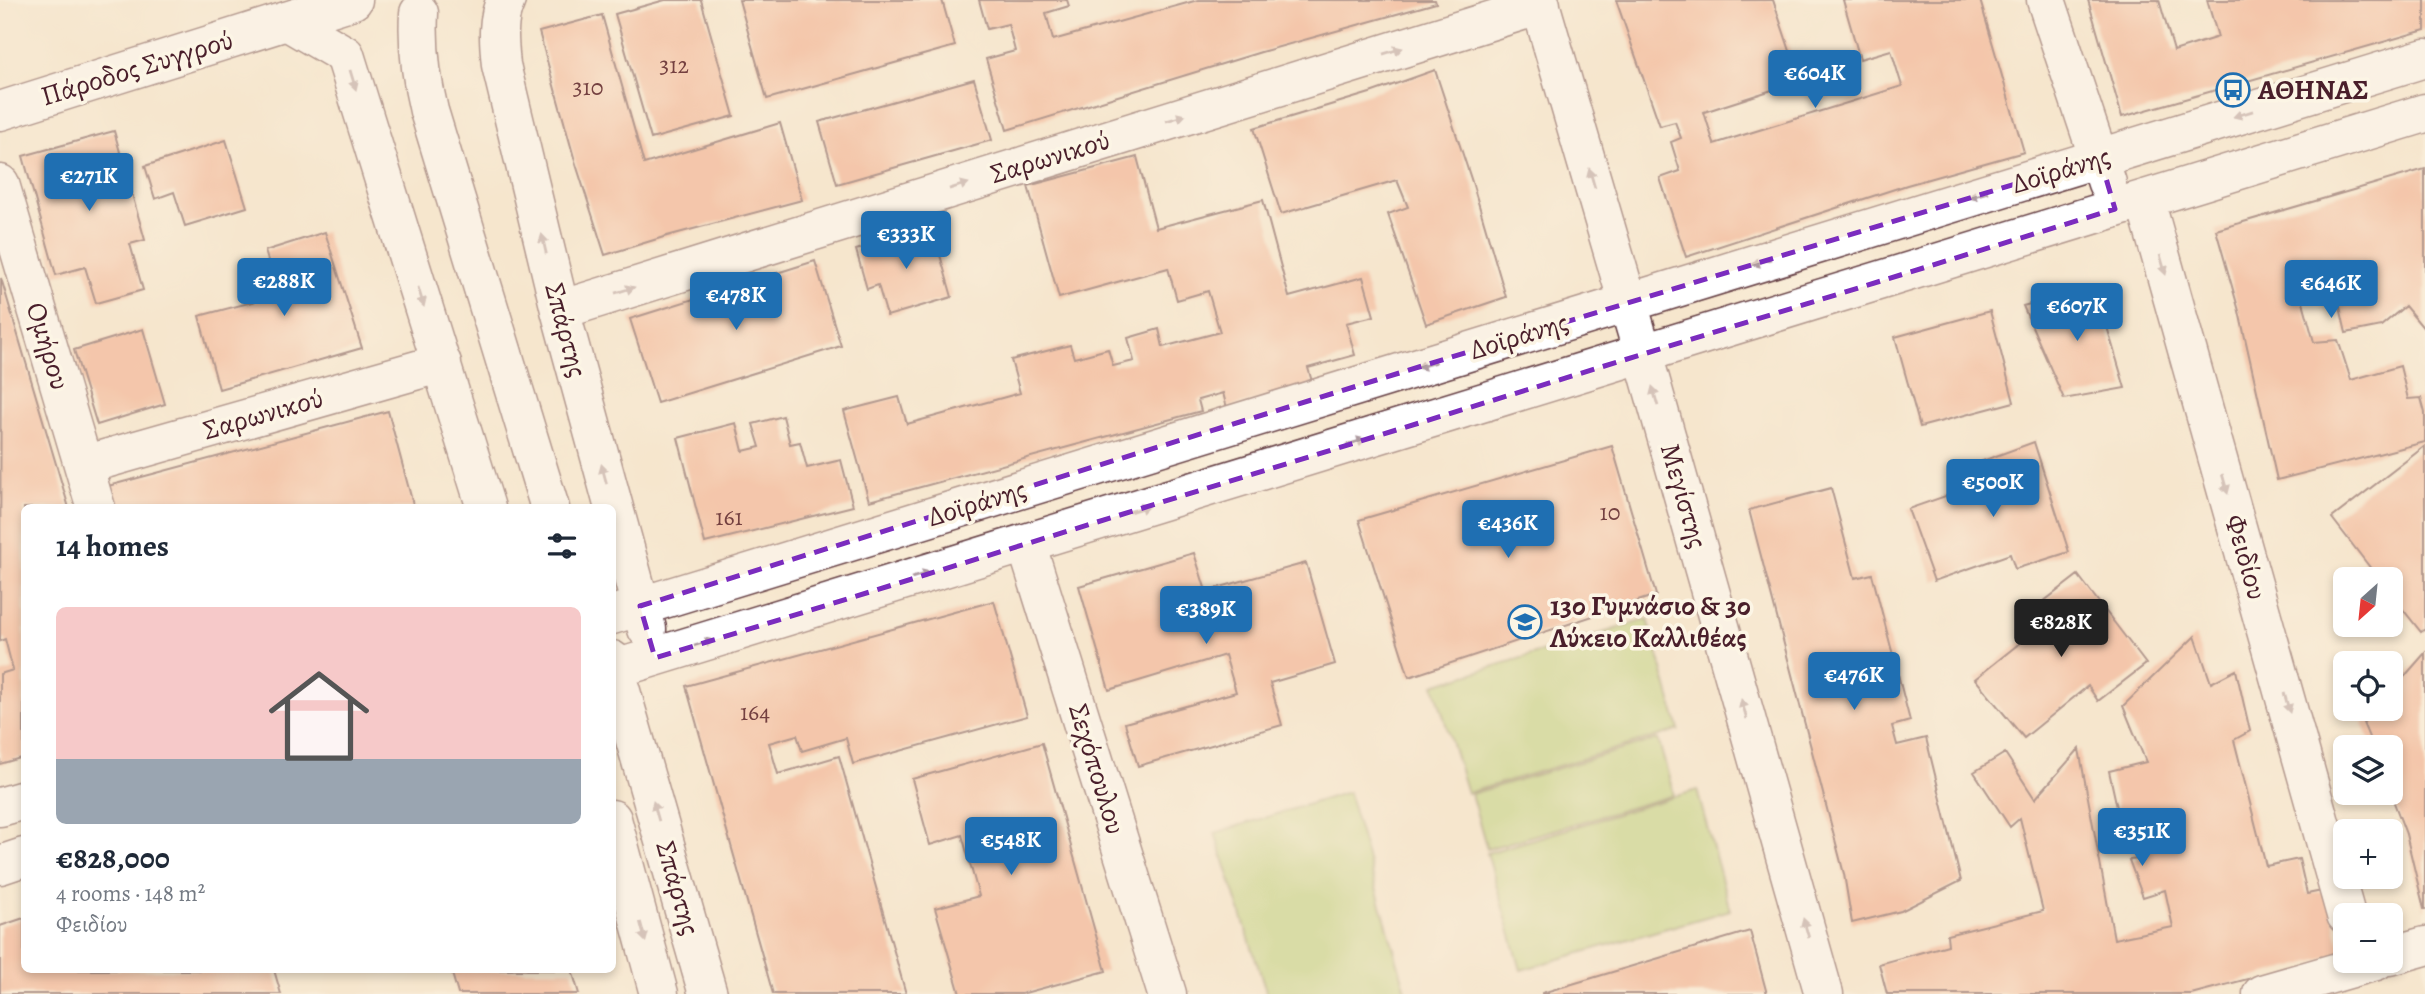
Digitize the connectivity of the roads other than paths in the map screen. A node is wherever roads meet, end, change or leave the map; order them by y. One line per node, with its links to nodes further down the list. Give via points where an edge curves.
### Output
1 (353, 0): 6 (street, Πάροδος Συγγρού)
2 (506, 0): 14 (street, Σπάρτης, one-way to 2, via 501,65 499,36)
3 (2046, 0): 10 (street, Φειδίου)
4 (1540, 2): 13 (street, Μεγίστης, one-way to 4); 14 (street, Σαρωνικού, one-way to 4)
5 (419, 13): 20 (street, via 418,55 429,111)
6 (287, 21): 8 (street, Πάροδος Συγγρού); 16 (street, one-way to 16, via 345,55)
7 (2425, 58): 10 (street, Δοϊράνης, one-way to 10)
8 (0, 111)
9 (2425, 113): 12 (street, Δοϊράνης)
10 (2100, 158): 12 (street, Φειδίου); 13 (street, Δοϊράνης, one-way to 13)
11 (0, 184): 17 (street, Ομήρου)
12 (2130, 204): 15 (street, Δοϊράνης); 33 (street, Φειδίου, one-way to 33)
13 (1629, 302): 15 (street, Μεγίστης); 24 (street, Δοϊράνης, one-way to 24)
14 (560, 310): 21 (street, Σπάρτης, one-way to 14)
15 (1643, 354): 22 (street, Δοϊράνης, one-way to 15); 41 (street, Μεγίστης, one-way to 15)
16 (442, 363): 17 (street, Σαρωνικού); 19 (street)
17 (83, 465): 18 (street, Ομήρου)
18 (95, 504)
19 (484, 504)
20 (549, 504)
21 (603, 504)
22 (1026, 543): 25 (street, Δοϊράνης, one-way to 22); 40 (street, Σεχόπουλου)
23 (616, 565): 24 (street, Σπάρτης, one-way to 23)
24 (626, 611): 25 (street, Σπάρτης)
25 (655, 657): 26 (street, Δοϊράνης)
26 (616, 665)
27 (616, 676): 39 (street, Σπάρτης, one-way to 27)
28 (21, 801): 29 (street)
29 (0, 807)
30 (616, 834): 38 (street, Σπάρτης, one-way to 38)
31 (21, 858): 32 (street)
32 (0, 865)
33 (2342, 903)
34 (2425, 946): 35 (street)
35 (2403, 952)
36 (2345, 973): 37 (street)
37 (2313, 987): 42 (street)
38 (659, 994)
39 (708, 994)
40 (1167, 994)
41 (1824, 994)
42 (2262, 994)

